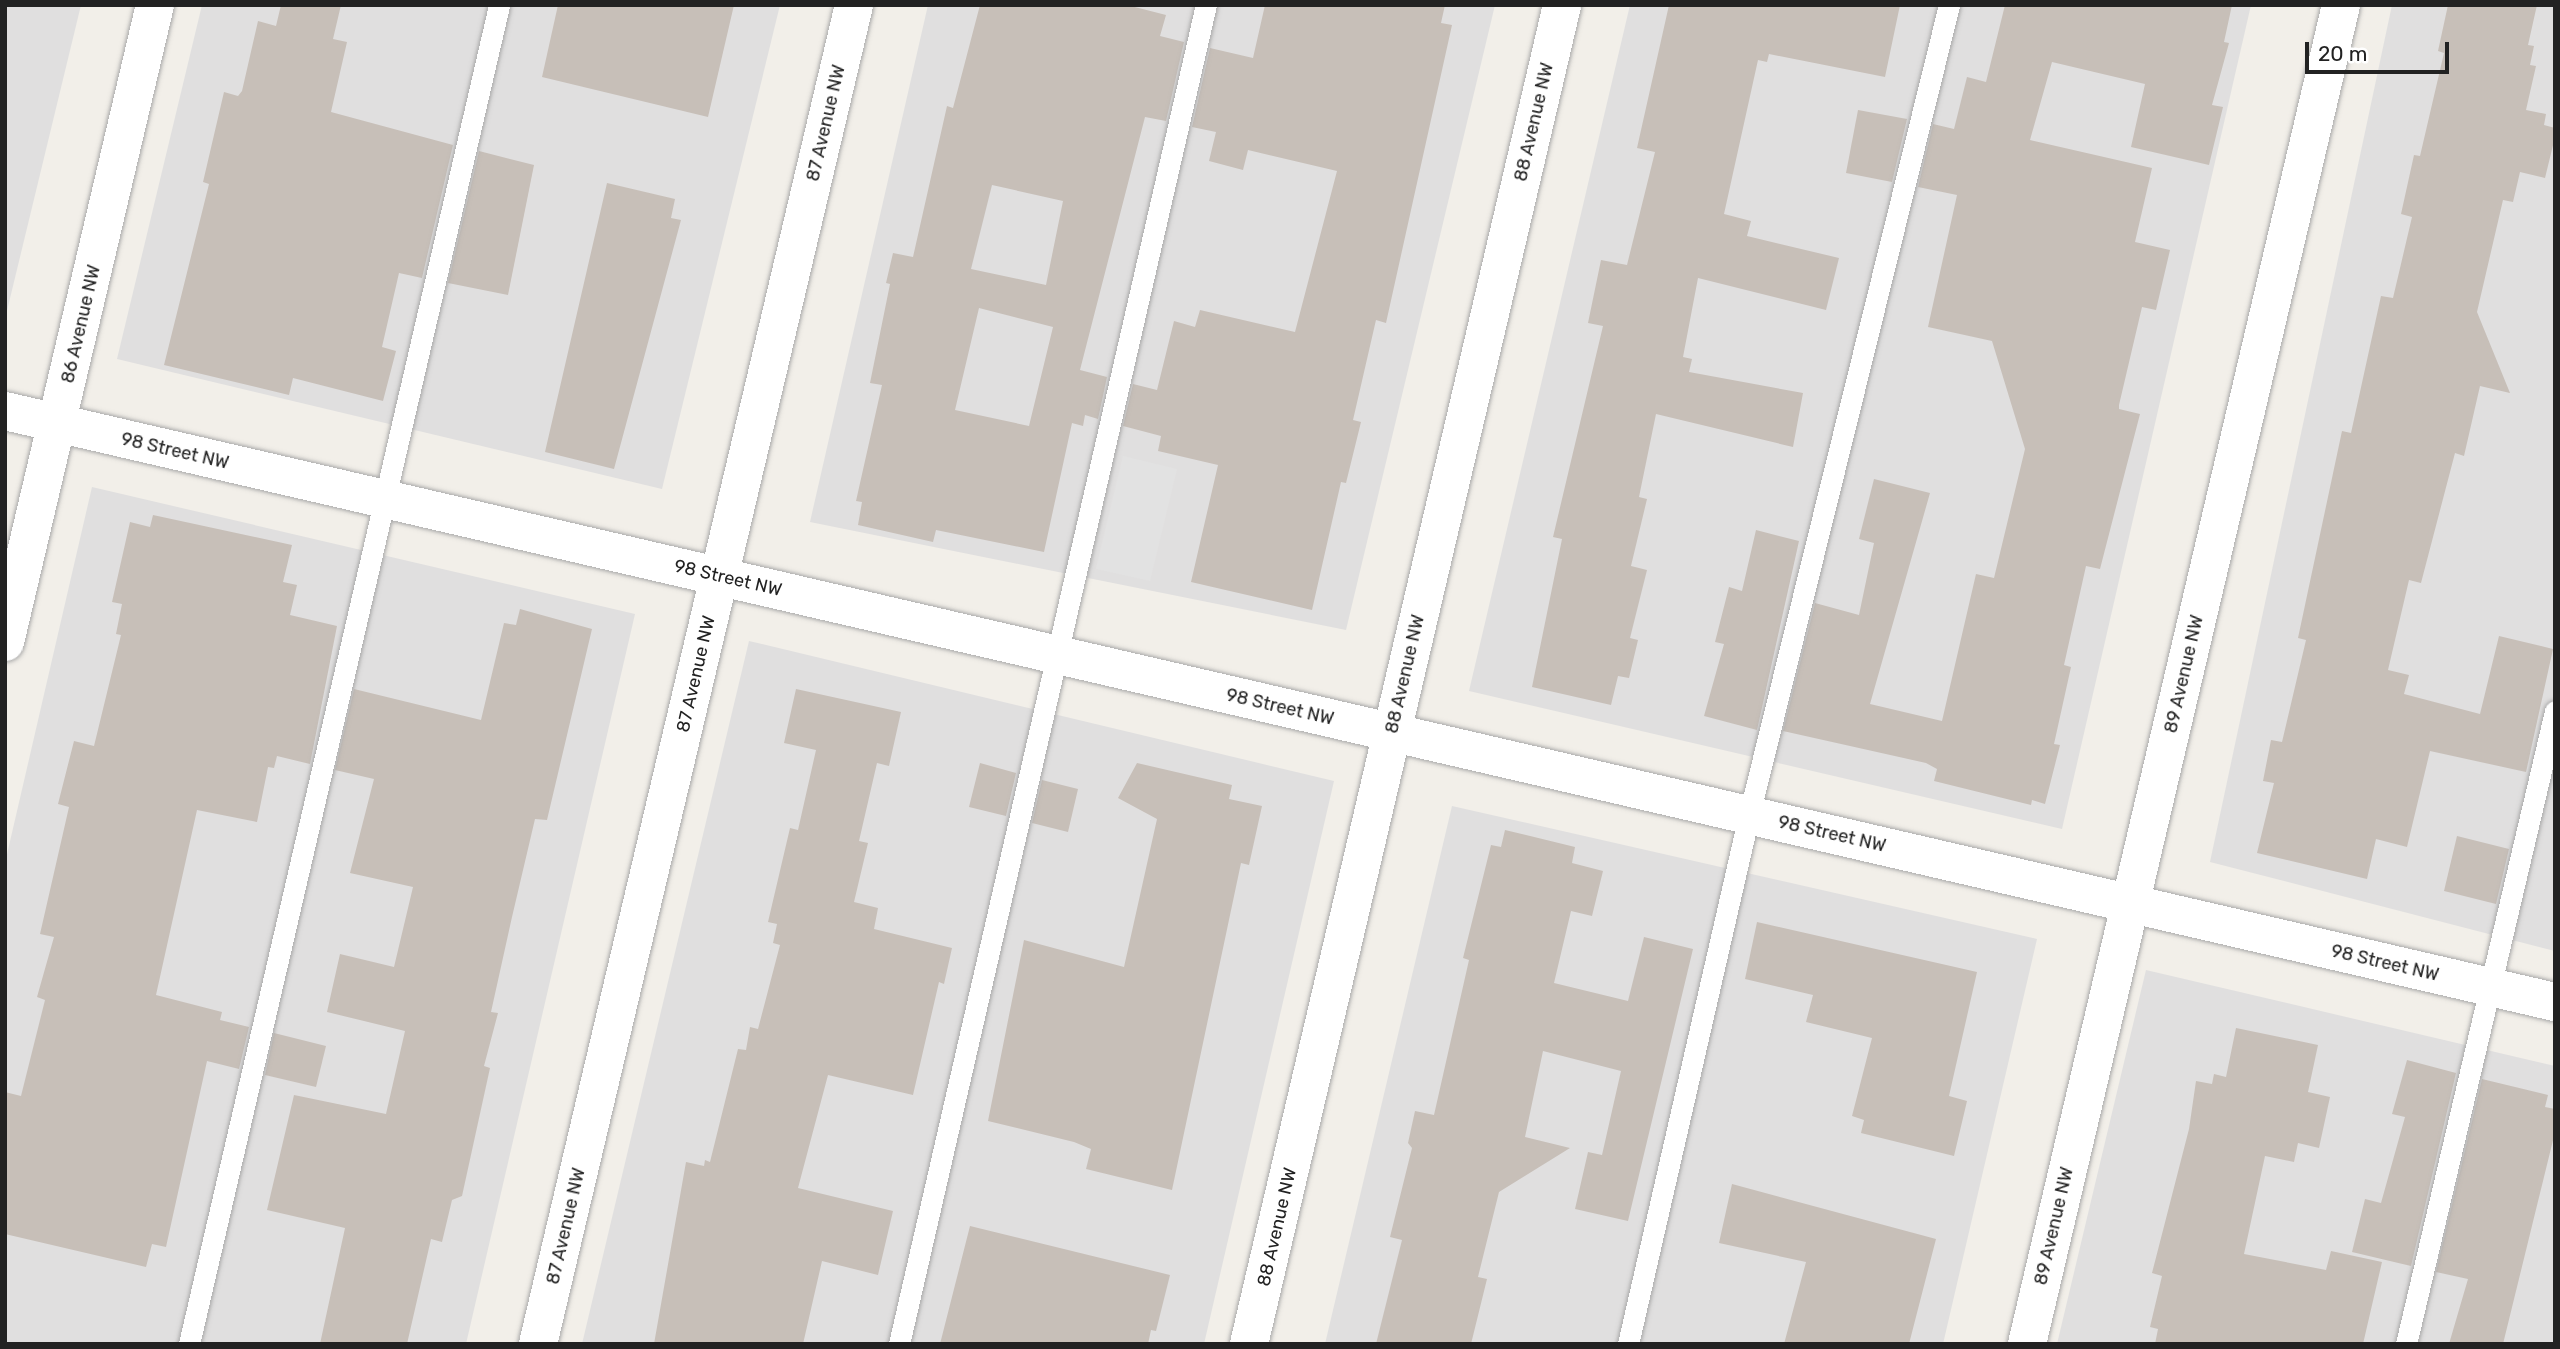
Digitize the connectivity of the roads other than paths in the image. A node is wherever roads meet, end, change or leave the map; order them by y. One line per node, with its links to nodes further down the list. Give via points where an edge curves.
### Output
1 (155, 5): 9 (street, 86 Avenue NW)
2 (499, 5): 10 (lane)
3 (854, 5): 11 (street, 87 Avenue NW)
4 (1206, 5): 13 (lane)
5 (1562, 5): 15 (street, 88 Avenue NW)
6 (1949, 5): 16 (lane)
7 (2341, 5): 17 (street, 89 Avenue NW)
8 (5, 411): 9 (street, 98 Street NW)
9 (57, 423): 10 (street, 98 Street NW); 12 (street, 86 Avenue NW)
10 (384, 499): 11 (street, 98 Street NW); 20 (lane)
11 (719, 576): 13 (street, 98 Street NW); 21 (street, 87 Avenue NW)
12 (5, 642)
13 (1057, 655): 15 (street, 98 Street NW); 22 (lane)
14 (2555, 711): 18 (lane)
15 (1392, 733): 16 (street, 98 Street NW); 23 (street, 88 Avenue NW)
16 (1749, 815): 17 (street, 98 Street NW); 24 (lane)
17 (2130, 904): 18 (street, 98 Street NW); 25 (street, 89 Avenue NW)
18 (2489, 987): 19 (street, 98 Street NW); 26 (lane)
19 (2555, 1002)
20 (189, 1344)
21 (538, 1344)
22 (899, 1344)
23 (1250, 1344)
24 (1628, 1344)
25 (2026, 1344)
26 (2406, 1344)

